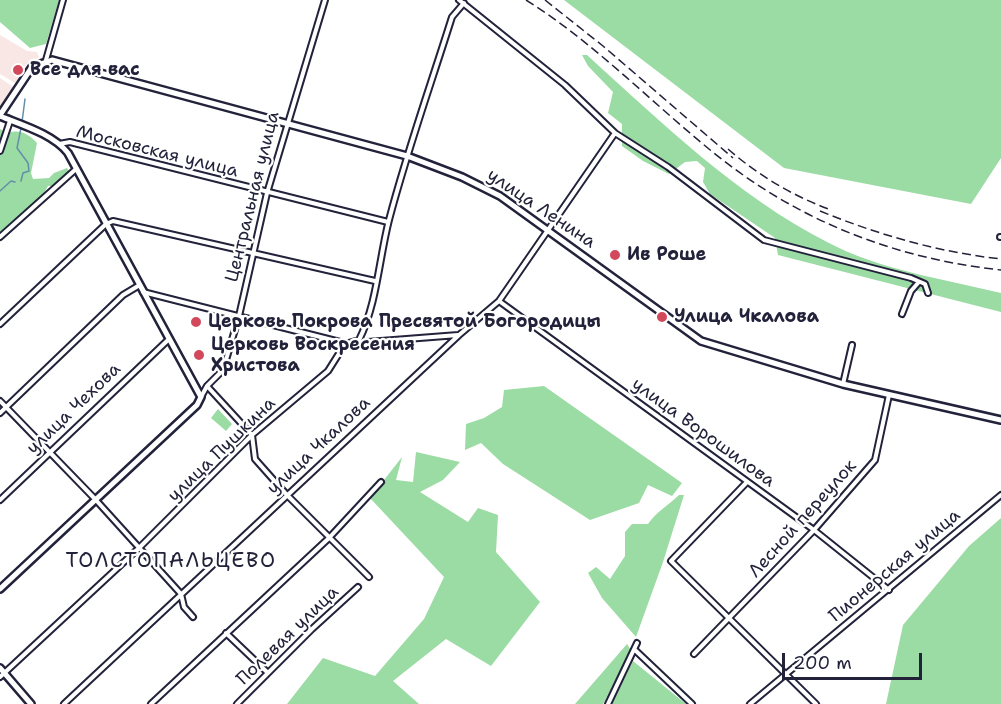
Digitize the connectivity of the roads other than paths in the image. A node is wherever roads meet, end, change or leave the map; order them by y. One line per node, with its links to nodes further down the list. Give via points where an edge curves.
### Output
1 (63, 0): 5 (street)
2 (325, 0): 8 (street, Центральная улица)
3 (459, 0): 4 (street)
4 (464, 3): 9 (street, via 565,85); 12 (street, улица Пушкина, via 452,17)
5 (46, 60): 6 (street, via 32,68); 8 (street, улица Ленина)
6 (0, 116): 7 (street)
7 (10, 121): 10 (street); 11 (street)
8 (287, 122): 12 (street, улица Ленина); 14 (street, Центральная улица)
9 (615, 133): 17 (street, улица Чкалова); 21 (street, via 668,167 764,240)
10 (59, 144): 13 (street); 14 (street, Московская улица, via 70,142)
11 (0, 152)
12 (407, 156): 15 (street, улица Пушкина); 17 (street, улица Ленина, via 489,190)
13 (77, 168): 16 (street); 18 (street)
14 (267, 193): 15 (street, Московская улица); 19 (street, Центральная улица)
15 (388, 222): 20 (street, улица Пушкина)
16 (106, 224): 19 (street, via 113,221); 22 (street); 28 (street)
17 (549, 230): 25 (street, улица Чкалова); 33 (street, улица Ленина, via 697,339)
18 (0, 237)
19 (252, 252): 20 (street); 27 (street, Центральная улица)
20 (375, 281): 31 (street, улица Пушкина, via 361,336)
21 (918, 283): 24 (street, via 926,284); 26 (street)
22 (138, 286): 23 (street); 38 (street, via 123,295)
23 (142, 292): 27 (street); 30 (street)
24 (928, 293)
25 (499, 301): 29 (street, улица Чкалова); 44 (street, улица Ворошилова)
26 (902, 314)
27 (239, 316): 31 (street); 34 (street, Центральная улица, via 223,370)
28 (0, 324)
29 (459, 334): 31 (street); 45 (street, улица Чкалова)
30 (168, 340): 36 (street); 42 (street, улица Чехова)
31 (345, 344): 41 (street, улица Пушкина, via 328,371)
32 (852, 345): 33 (street)
33 (843, 384): 35 (street, улица Ленина)
34 (207, 386): 36 (street, Центральная улица); 41 (street)
35 (889, 395): 40 (street, улица Ленина); 49 (street, Лесной переулок, via 874,460)
36 (201, 397): 47 (street, Центральная улица)
37 (0, 401): 38 (street)
38 (5, 407): 39 (street); 42 (street)
39 (0, 412)
40 (1001, 420)
41 (252, 435): 45 (street, via 255,459); 51 (street, улица Пушкина)
42 (49, 453): 47 (street); 48 (street, улица Чехова)
43 (381, 482): 50 (street)
44 (747, 482): 49 (street, улица Ворошилова); 58 (street, via 671,561)
45 (287, 495): 50 (street); 56 (street, улица Чкалова)
46 (1001, 495): 55 (street, Пионерская улица)
47 (95, 499): 51 (street); 54 (street, Центральная улица)
48 (0, 500)
49 (814, 530): 55 (street, улица Ворошилова); 58 (street, Лесной переулок)
50 (329, 538): 52 (street); 59 (street)
51 (139, 548): 56 (street); 63 (street, улица Пушкина)
52 (369, 576)
53 (358, 587): 64 (street, Полевая улица)
54 (0, 589)
55 (889, 590): 65 (street, Пионерская улица)
56 (181, 594): 57 (street, via 184,607); 67 (street, улица Чкалова)
57 (194, 617)
58 (729, 618): 62 (street, Лесной переулок); 65 (street)
59 (226, 633): 64 (street); 68 (street)
60 (637, 643): 61 (street)
61 (635, 650): 70 (street); 71 (street)
62 (694, 654)
63 (1, 673): 66 (street)
64 (268, 673): 69 (street, Полевая улица)
65 (786, 676): 72 (street, Пионерская улица); 73 (street)
66 (31, 704)
67 (64, 704)
68 (151, 704)
69 (237, 704)
70 (608, 704)
71 (692, 704)
72 (750, 704)
73 (816, 704)

